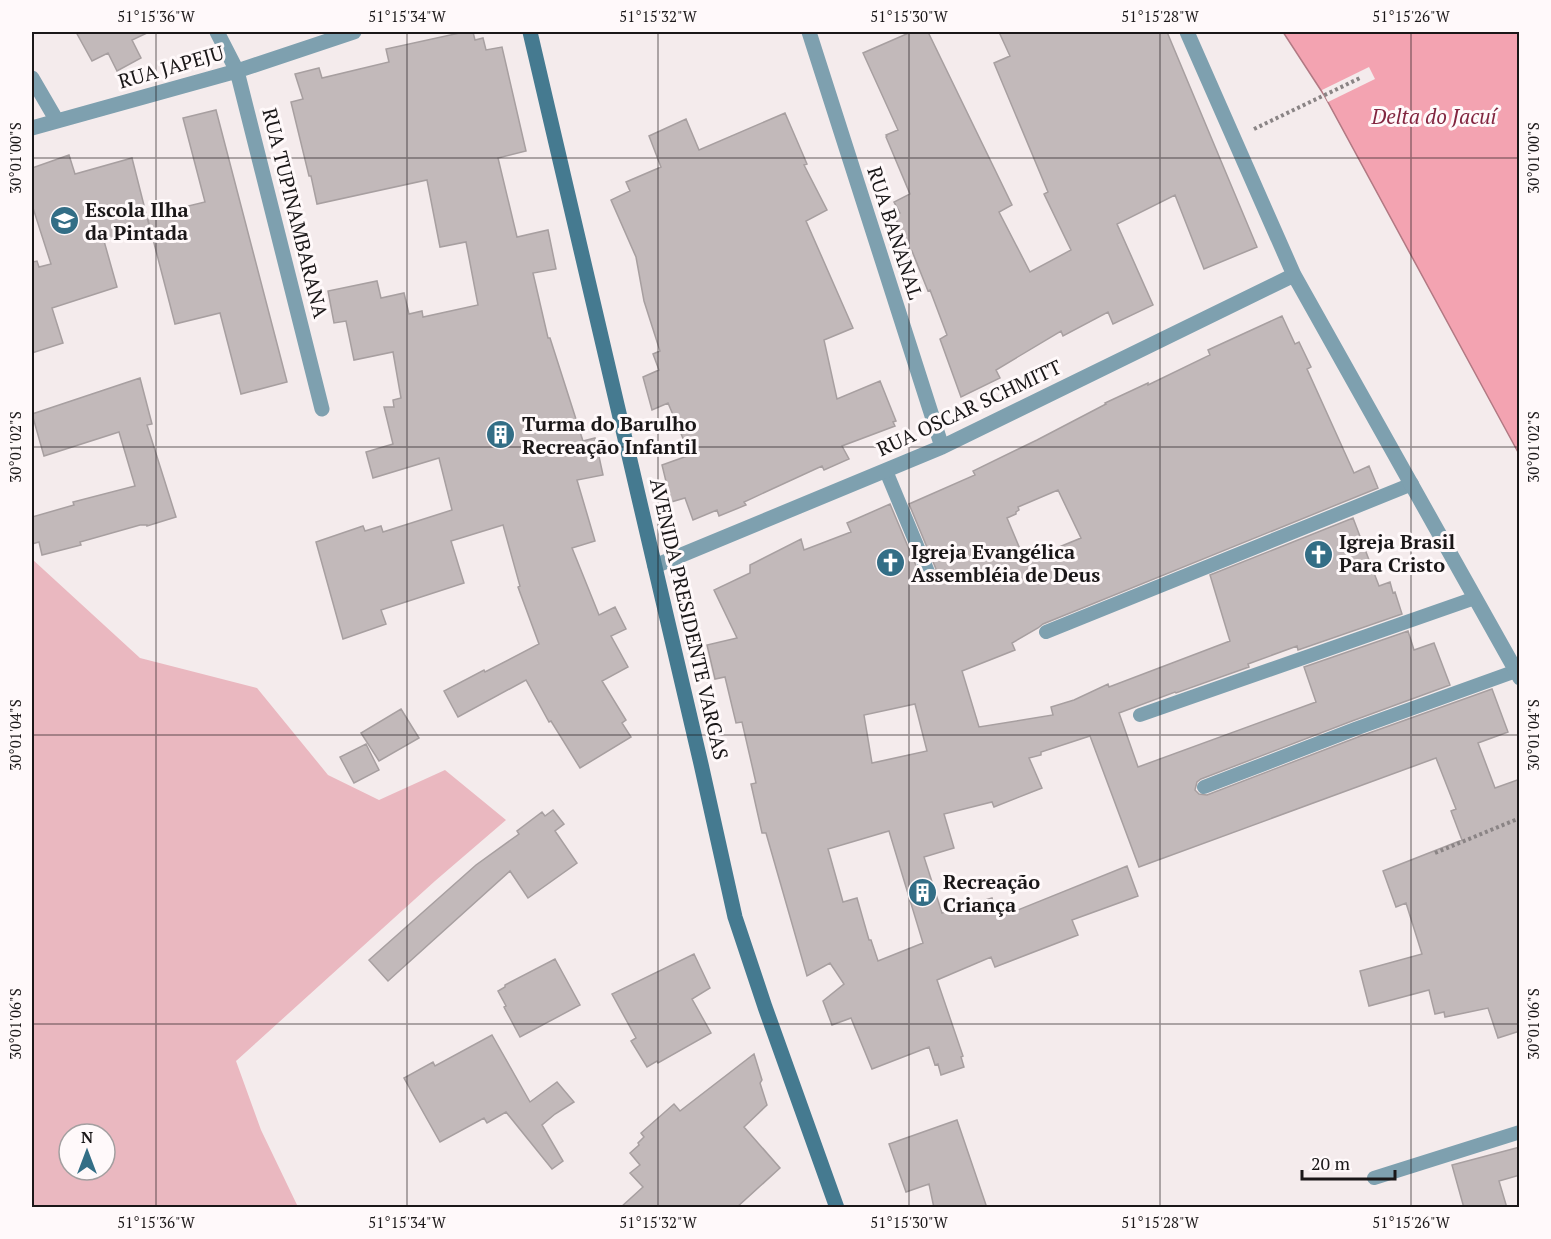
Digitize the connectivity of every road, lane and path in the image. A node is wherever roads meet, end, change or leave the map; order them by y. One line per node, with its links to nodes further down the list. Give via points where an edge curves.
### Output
1 (217, 32): 6 (street, RUA TUPINAMBARANA)
2 (354, 32): 6 (street, RUA JAPEJU)
3 (530, 32): 17 (street, AVENIDA PRESIDENTE VARGAS)
4 (809, 32): 14 (street, RUA BANANAL)
5 (1187, 32): 11 (street)
6 (237, 71): 9 (street, RUA JAPEJU); 13 (street, RUA TUPINAMBARANA)
7 (32, 78): 9 (street)
8 (1359, 78): 11 (path)
9 (57, 121): 10 (street, RUA JAPEJU)
10 (32, 128)
11 (1234, 139): 12 (street)
12 (1294, 275): 14 (street, RUA OSCAR SCHMITT); 16 (street)
13 (322, 409)
14 (942, 447): 15 (street, RUA OSCAR SCHMITT)
15 (886, 471): 17 (street, RUA OSCAR SCHMITT); 18 (lane)
16 (1412, 484): 19 (street); 20 (lane)
17 (655, 566): 28 (street, AVENIDA PRESIDENTE VARGAS, via 735,917)
18 (928, 572)
19 (1475, 598): 21 (street); 22 (lane)
20 (1046, 632)
21 (1518, 675): 23 (lane, via 1355,729)
22 (1140, 715)
23 (1204, 788)
24 (1520, 818): 25 (path)
25 (1435, 853)
26 (1520, 1132): 27 (lane)
27 (1374, 1178)
28 (837, 1208)

